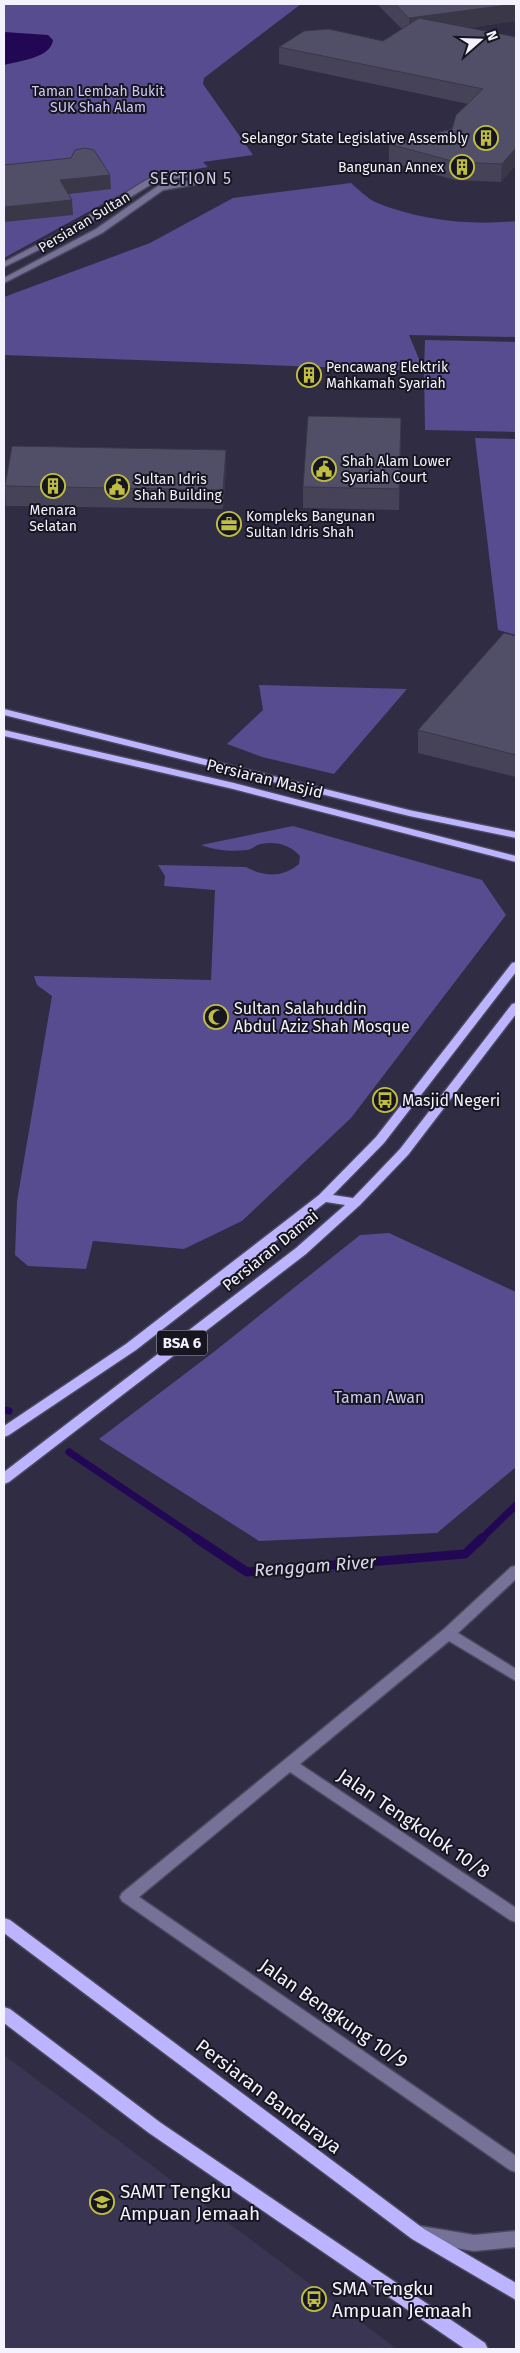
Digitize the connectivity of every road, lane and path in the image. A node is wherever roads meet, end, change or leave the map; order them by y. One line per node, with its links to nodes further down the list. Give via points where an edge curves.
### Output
1 (4, 265): 2 (street, Persiaran Sultan, via 70,231 151,181 200,172 206,180 161,188 98,231)
2 (4, 281)
3 (4, 712): 5 (main road, Persiaran Masjid)
4 (4, 733): 8 (main road, Persiaran Masjid, via 234,786)
5 (409, 813): 6 (main road, Persiaran Masjid); 7 (main road)
6 (516, 835)
7 (516, 842)
8 (495, 854): 9 (main road, Persiaran Masjid); 10 (main road)
9 (516, 859)
10 (516, 868)
11 (516, 965): 13 (main road, Persiaran Damai / BSA 6, via 380,1140)
12 (516, 1006): 14 (main road, Persiaran Damai / BSA 6, via 404,1152)
13 (323, 1198): 14 (main road); 15 (main road, Persiaran Damai / BSA 6, via 131,1346)
14 (356, 1202): 16 (main road, Persiaran Damai / BSA 6, via 301,1251)
15 (4, 1432)
16 (4, 1479)
17 (516, 1571): 18 (street)
18 (448, 1634): 19 (street); 20 (street)
19 (516, 1676)
20 (289, 1764): 21 (street, Jalan Tengkolok 10/8); 24 (street, Jalan Bengkung 10/9, via 128,1897)
21 (516, 1916)
22 (4, 1924): 25 (main road, Persiaran Bandaraya)
23 (4, 2014): 28 (main road, via 155,2128)
24 (516, 2165)
25 (418, 2234): 26 (street, via 474,2243); 27 (main road, Persiaran Bandaraya)
26 (516, 2239)
27 (516, 2292)
28 (438, 2323): 29 (street); 30 (main road)
29 (470, 2349)
30 (479, 2349)

